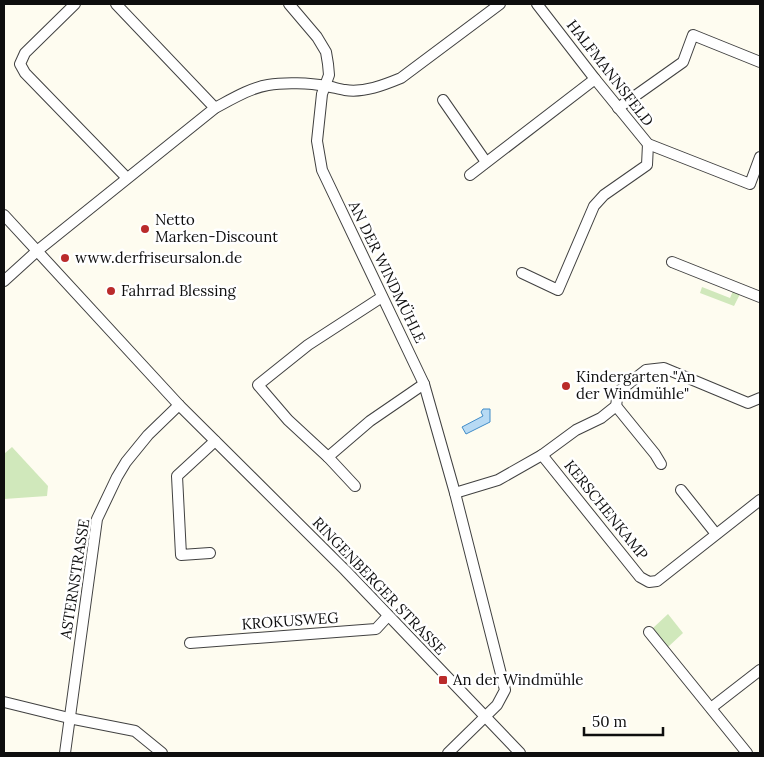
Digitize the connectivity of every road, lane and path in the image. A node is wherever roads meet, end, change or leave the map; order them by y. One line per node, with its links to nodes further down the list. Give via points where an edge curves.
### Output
1 (75, 4): 16 (street, via 25,53 20,64 25,73)
2 (116, 4): 10 (street)
3 (289, 4): 8 (street, AN DER WINDMÜHLE, via 317,36 326,52 329,76)
4 (500, 4): 8 (street, via 401,78 366,89 346,90)
5 (537, 4): 7 (street, HALFMANNSFELD)
6 (760, 62): 11 (street, via 693,36 683,62)
7 (595, 79): 11 (street, HALFMANNSFELD); 14 (street)
8 (326, 85): 10 (street, via 268,85); 22 (street, AN DER WINDMÜHLE, via 322,94 317,141 322,170)
9 (443, 100): 14 (street)
10 (216, 108): 16 (street)
11 (618, 108): 12 (street, HALFMANNSFELD)
12 (648, 144): 13 (street, HALFMANNSFELD, via 750,184); 20 (street, via 646,165 594,206 558,290)
13 (760, 157)
14 (486, 162): 15 (street)
15 (470, 175)
16 (127, 178): 18 (street)
17 (4, 215): 18 (street, RINGENBERGER STRASSE)
18 (37, 251): 21 (street); 26 (street, RINGENBERGER STRASSE)
19 (672, 262): 23 (street)
20 (522, 273)
21 (4, 281)
22 (382, 297): 24 (street, AN DER WINDMÜHLE); 30 (street, via 308,345 258,385 288,420)
23 (760, 297)
24 (424, 384): 30 (street, via 370,421); 34 (street, AN DER WINDMÜHLE)
25 (760, 398): 27 (street, via 748,403 664,368 646,370 635,378 618,392)
26 (179, 405): 28 (street, RINGENBERGER STRASSE); 45 (street, ASTERNSTRASSE, via 126,462 97,519)
27 (616, 406): 29 (street); 31 (street)
28 (215, 441): 37 (street, via 178,476 181,555); 38 (street, RINGENBERGER STRASSE)
29 (542, 455): 34 (street, via 498,480); 36 (street, KERSCHENKAMP, via 640,578 648,582 657,580)
30 (328, 457): 32 (street)
31 (661, 464)
32 (355, 486)
33 (681, 490): 36 (street)
34 (455, 493): 44 (street, AN DER WINDMÜHLE, via 504,682 501,698)
35 (760, 500): 36 (street)
36 (716, 534)
37 (210, 553)
38 (388, 616): 40 (street, KROKUSWEG, via 376,629); 44 (street, RINGENBERGER STRASSE)
39 (649, 632): 43 (street)
40 (190, 644)
41 (760, 670): 43 (street)
42 (4, 702): 45 (street)
43 (711, 708): 50 (street)
44 (484, 716): 48 (street, AN DER WINDMÜHLE); 49 (street, RINGENBERGER STRASSE)
45 (69, 718): 46 (street, ASTERNSTRASSE); 47 (street, via 135,731)
46 (65, 753)
47 (162, 753)
48 (448, 753)
49 (520, 753)
50 (747, 753)

